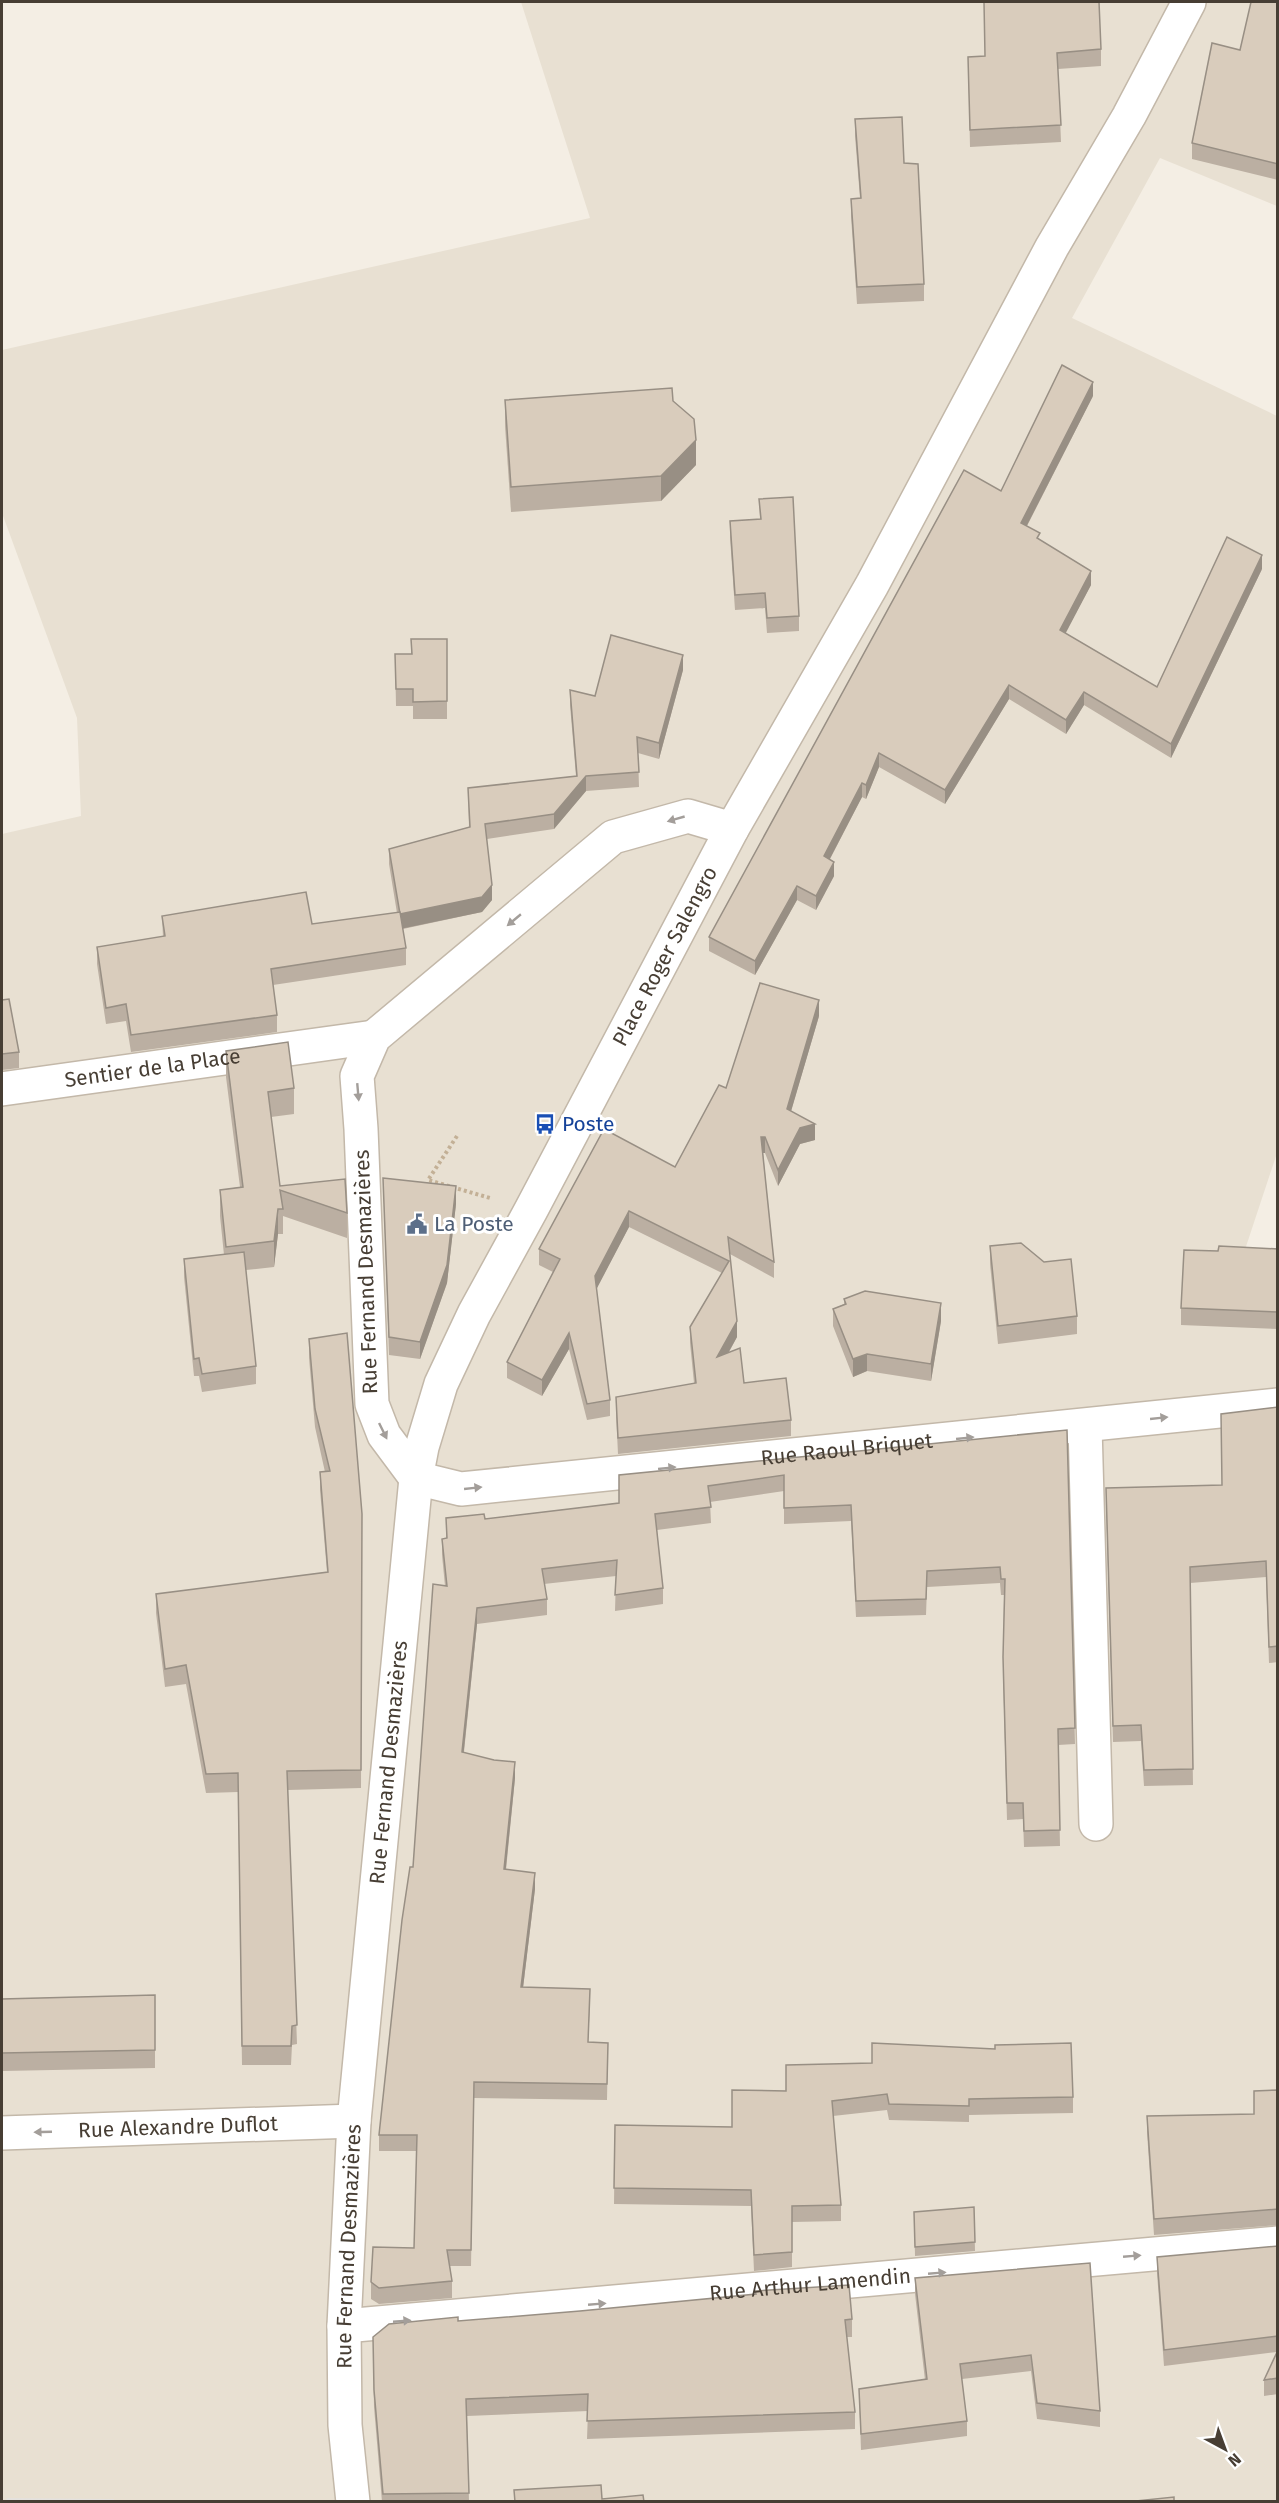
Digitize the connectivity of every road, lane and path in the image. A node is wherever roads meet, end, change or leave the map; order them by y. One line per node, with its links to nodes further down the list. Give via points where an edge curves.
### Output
1 (1189, 2): 2 (street, Place Roger Salengro, via 1129,116 1052,247 872,585)
2 (732, 829): 3 (street, one-way to 3, via 688,816 613,837); 6 (street, Place Roger Salengro)
3 (374, 1038): 4 (street, Sentier de la Place); 9 (street, Rue Fernand Desmazières, one-way to 9, via 357,1076 372,1404 384,1435)
4 (2, 1089)
5 (457, 1136): 6 (path, via 428,1180)
6 (531, 1210): 9 (street, Place Roger Salengro, via 441,1384)
7 (1278, 1406): 8 (street, Rue Raoul Briquet, one-way to 7)
8 (1085, 1426): 9 (street, Rue Raoul Briquet, one-way to 8, via 461,1489); 10 (street)
9 (416, 1478): 11 (street, Rue Fernand Desmazières)
10 (1096, 1824)
11 (354, 2121): 12 (street, Rue Alexandre Duflot, one-way to 12); 14 (street, Rue Fernand Desmazières)
12 (2, 2133)
13 (1278, 2243): 14 (street, Rue Arthur Lamendin, one-way to 13)
14 (344, 2326): 15 (street, Rue Fernand Desmazières, via 345,2425)
15 (353, 2502)

